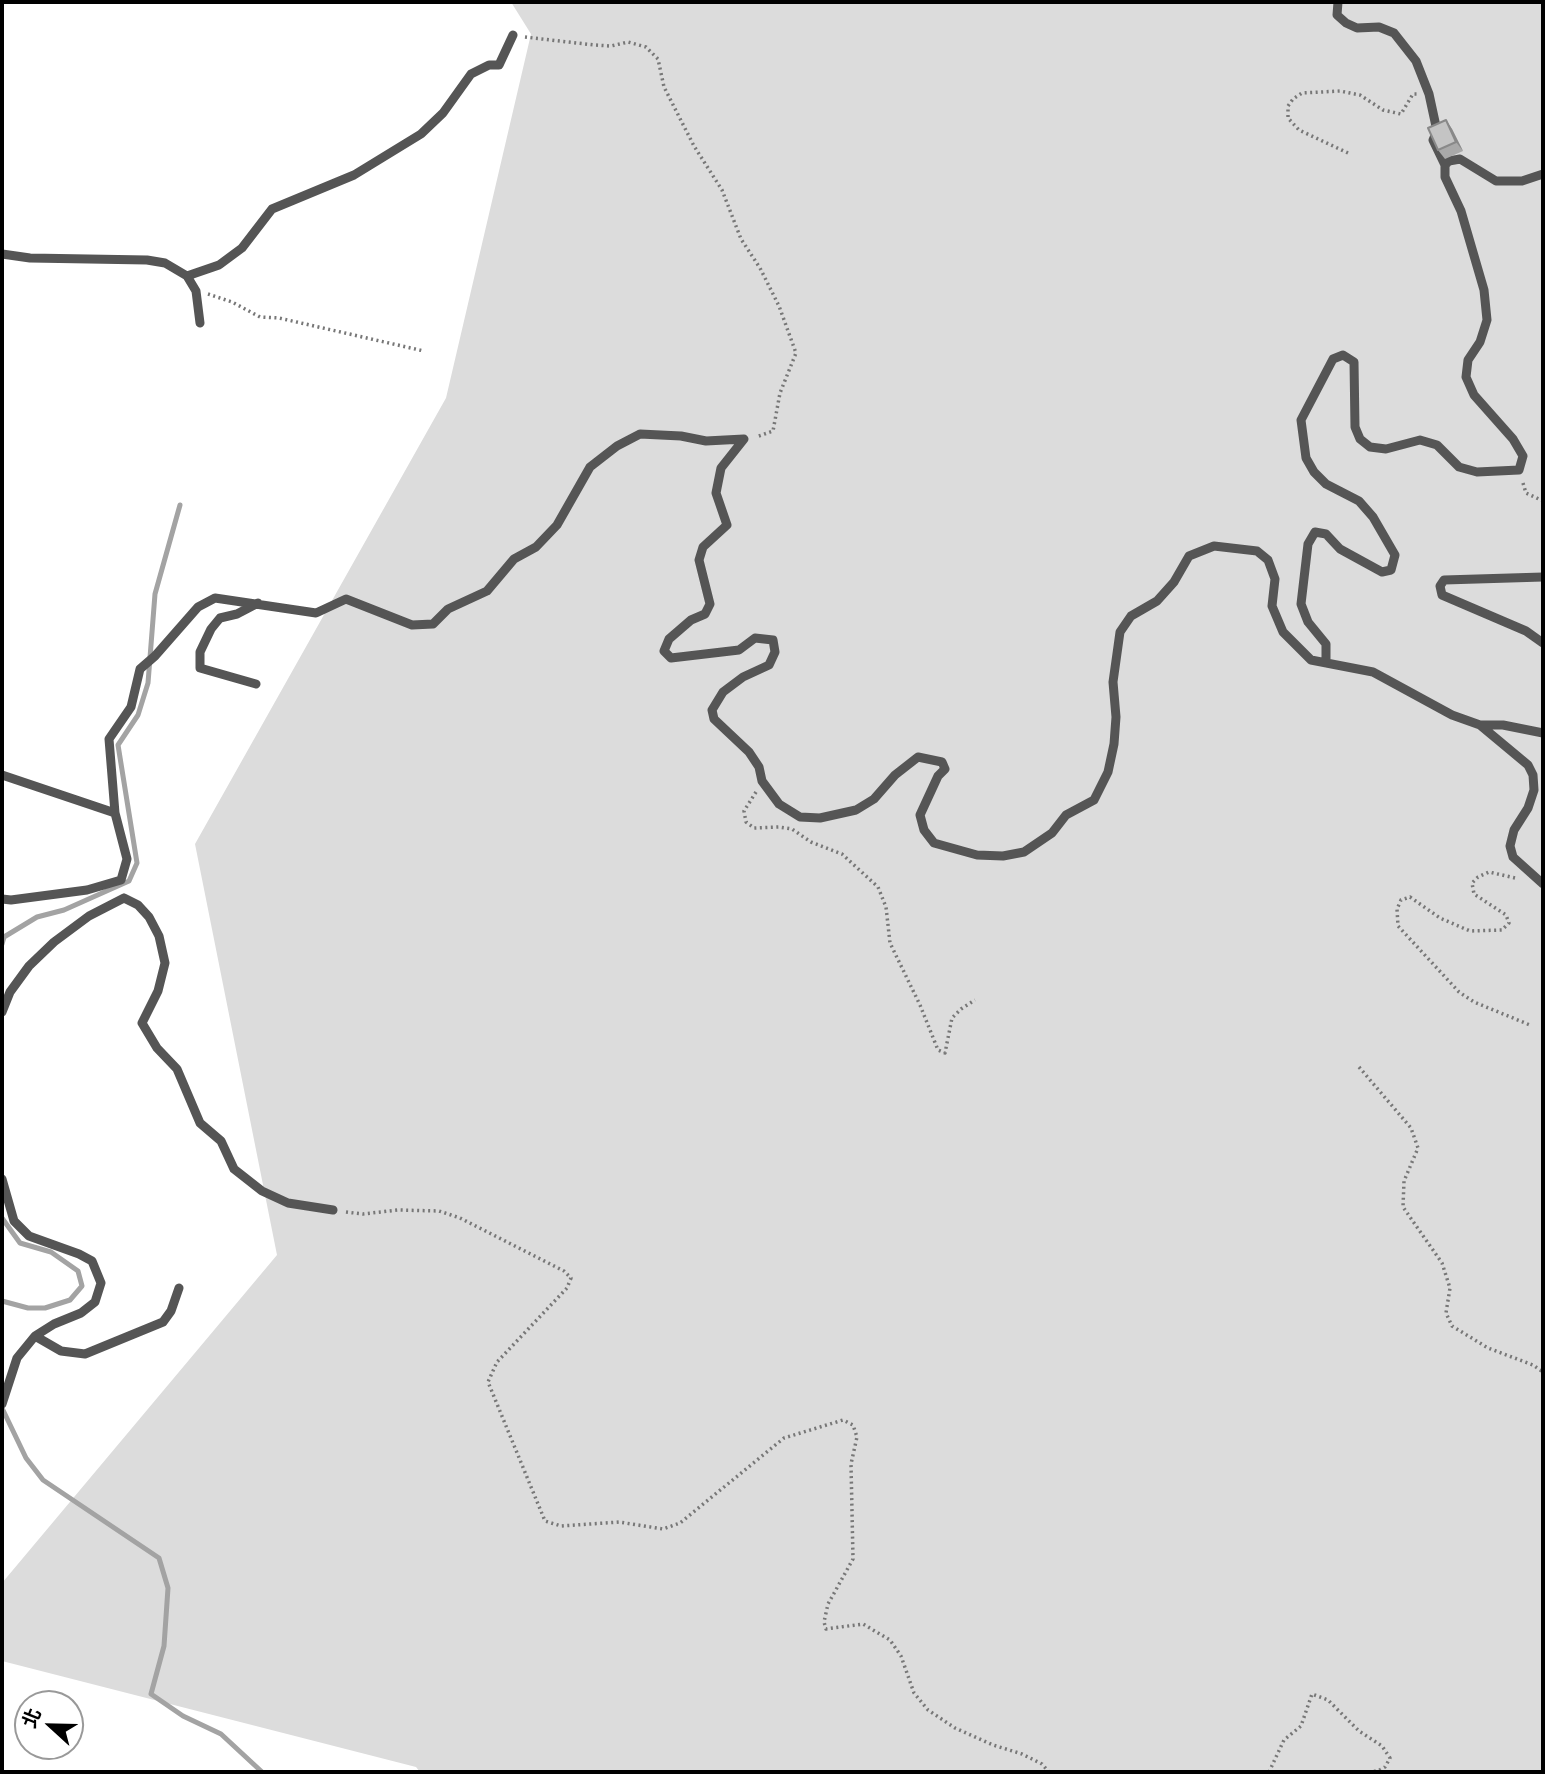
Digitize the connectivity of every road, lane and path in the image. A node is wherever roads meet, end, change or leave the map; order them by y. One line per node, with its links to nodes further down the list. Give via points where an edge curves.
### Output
1 (1338, 2): 3 (lane, via 1337,15 1346,23 1394,33 1416,61)
2 (513, 35): 8 (lane, via 499,65 471,74 421,134 354,175 272,209 242,248 219,265); 12 (path, via 594,45 628,42 646,47 658,59 664,87 722,190 741,239 779,306 796,354 780,393 773,431)
3 (1429, 94): 4 (path, via 1413,94 1401,114 1340,91 1302,93 1293,99 1288,118 1299,130); 5 (lane, via 1437,131 1433,140)
4 (1348, 153)
5 (1446, 165): 6 (lane, via 1460,159 1496,181 1522,181); 13 (lane, via 1445,177 1461,211 1484,290 1486,320 1480,342 1468,360 1466,377 1474,395 1523,456)
6 (1543, 174)
7 (2, 254): 8 (lane, via 146,260 165,263)
8 (187, 276): 9 (lane)
9 (196, 291): 10 (lane); 11 (path, via 260,317)
10 (200, 323)
11 (424, 352)
12 (744, 439): 16 (lane, via 706,441 640,434 617,446 590,467 557,525 536,548 514,559 487,591 448,609 433,624 412,625 346,599 316,613); 23 (lane, via 721,468 716,494 727,525 704,547 699,560 710,604 705,614 669,639 664,652 671,658 739,650 755,638 773,640 775,652 769,665 723,692 712,710 714,719 749,752)
13 (1519, 470): 14 (path, via 1526,493); 18 (lane, via 1478,472 1460,467 1437,445 1420,440 1386,449 1370,447 1354,427 1354,362 1343,355 1333,359 1301,420 1306,458 1326,484 1359,501 1395,555 1391,570 1382,572 1315,531 1308,544 1300,604 1326,645)
14 (1543, 501)
15 (1543, 577): 17 (lane, via 1444,580 1440,586 1442,595 1526,631)
16 (258, 603): 19 (lane, via 220,618 200,652 200,668); 24 (lane, via 215,598 198,607 140,669 131,707 108,739)
17 (1543, 643)
18 (1326, 663): 20 (lane, via 1373,672); 23 (lane, via 1311,660 1283,632 1272,606 1275,579 1268,560 1257,551 1214,546 1189,556 1157,601 1131,616 1120,632 1113,682 1114,744 1108,772 1094,800 1066,815 1052,833 1024,852 977,855 934,843 920,815 945,769 942,762 918,757 874,799 856,810 820,818 800,817 779,804)
19 (256, 684)
20 (1480, 725): 21 (lane); 26 (lane, via 1528,765 1533,775 1534,790 1510,846 1513,857)
21 (1543, 733)
22 (2, 775): 24 (lane)
23 (762, 781): 29 (path, via 744,811 746,822 754,828 792,829 842,854 878,887 886,907 890,943 939,1050 945,1053 952,1018)
24 (116, 813): 25 (lane, via 127,859)
25 (121, 880): 27 (lane); 28 (lane, via 87,890)
26 (1541, 882): 31 (path, via 1489,872 1472,883 1474,894 1506,915 1509,923 1502,930 1470,931 1410,897 1401,900 1397,909 1398,926 1459,992)
27 (124, 898): 30 (lane, via 89,916 29,965); 34 (lane, via 149,917 165,963 142,1023 177,1069 200,1123 221,1141 234,1169 262,1191 288,1203)
28 (2, 899)
29 (975, 1000)
30 (2, 1012)
31 (1530, 1025)
32 (1359, 1067): 37 (path, via 1411,1128 1419,1148 1404,1181 1403,1207 1442,1263 1450,1288 1446,1313 1452,1326)
33 (2, 1179): 36 (lane, via 14,1221 29,1236 92,1261 101,1283 95,1302)
34 (333, 1210): 39 (path, via 363,1214 439,1211 571,1278 567,1288 497,1362 488,1382 545,1521 561,1526 619,1522 663,1529 680,1523 784,1438 843,1420 853,1425 857,1437 851,1464 853,1559 828,1604 826,1629 863,1624 890,1640 914,1693 928,1710 956,1728 1042,1764)
35 (179, 1288): 36 (lane, via 163,1322 85,1354 61,1351)
36 (35, 1336): 38 (lane, via 17,1358)
37 (1543, 1372)
38 (2, 1404)
39 (1049, 1772)
40 (1269, 1772): 41 (path, via 1284,1740 1301,1726 1312,1694 1328,1700 1382,1746 1390,1758 1385,1767)
41 (1366, 1772)

